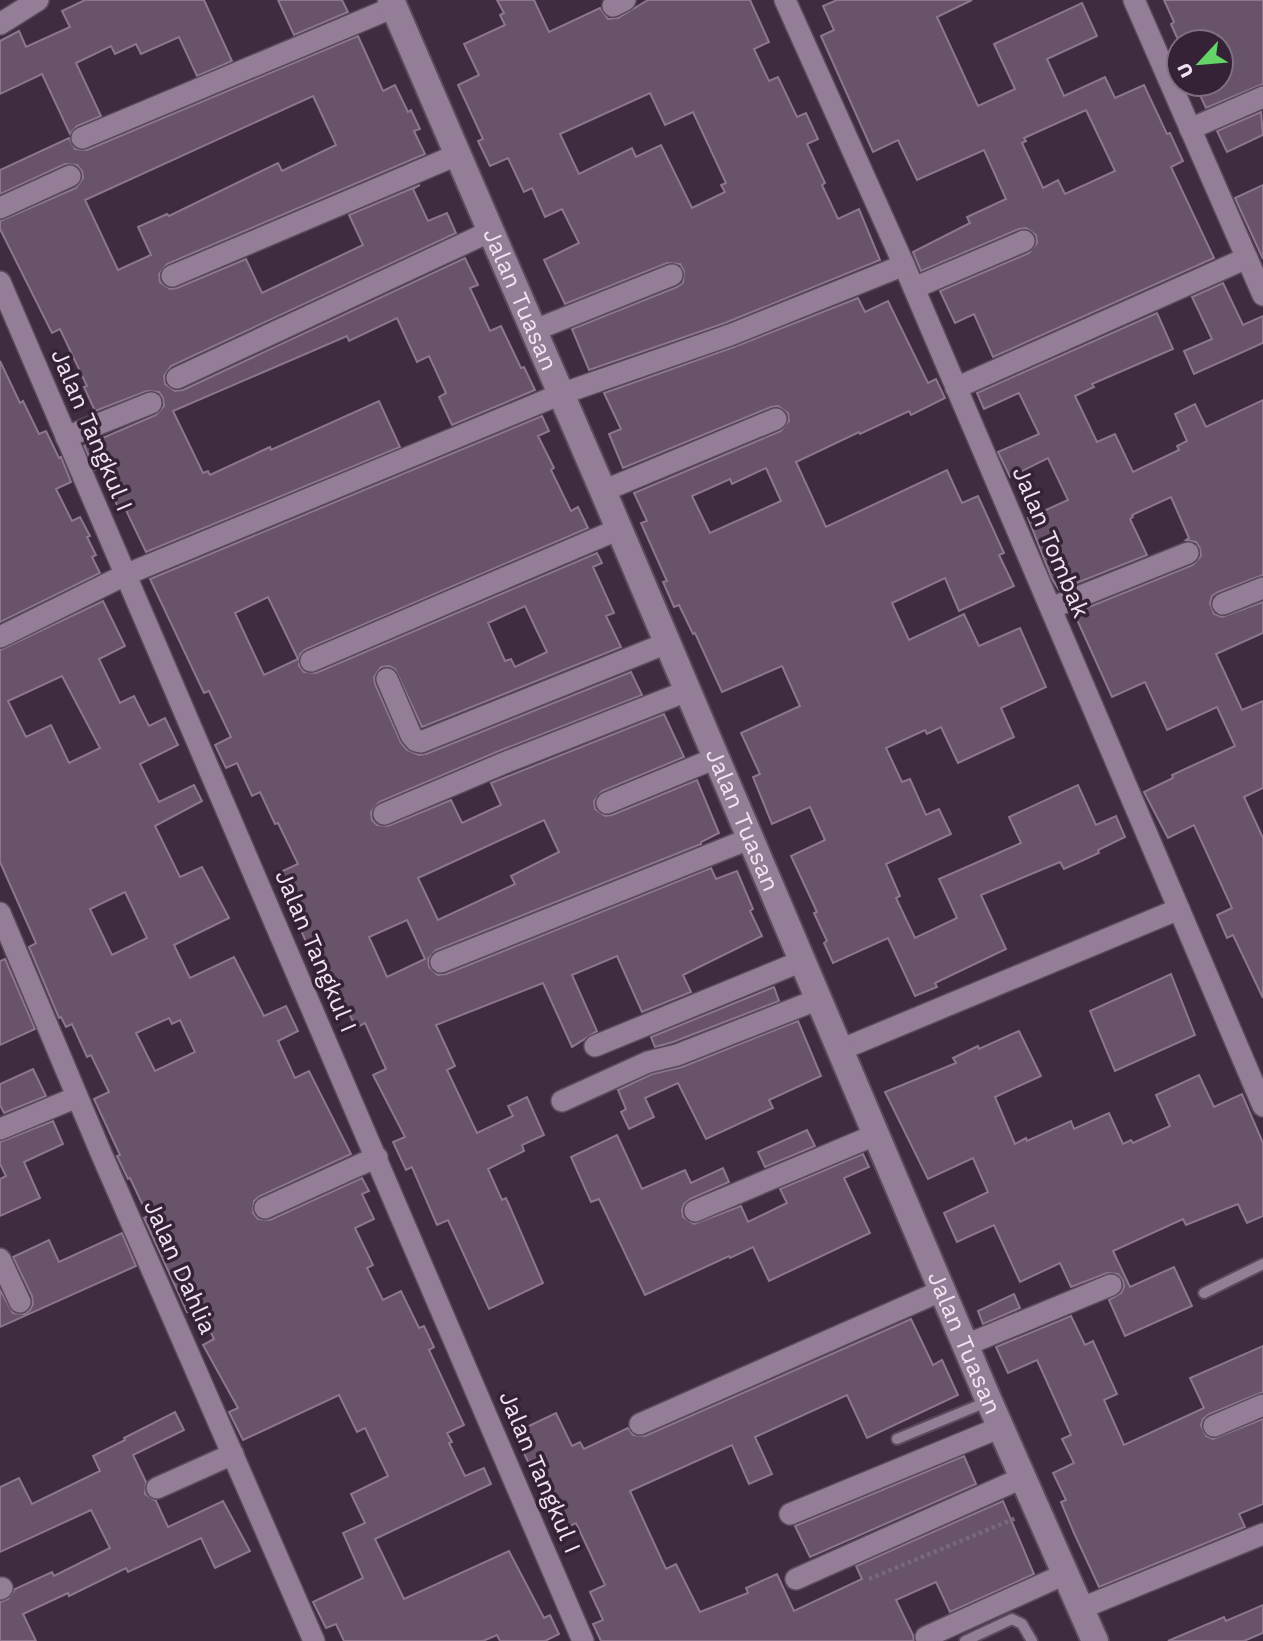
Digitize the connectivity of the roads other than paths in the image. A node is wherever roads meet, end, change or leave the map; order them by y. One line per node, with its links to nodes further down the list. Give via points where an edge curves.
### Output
1 (38, 0): 5 (street)
2 (785, 0): 15 (street, Jalan Tombak)
3 (1134, 0): 7 (street)
4 (392, 3): 8 (street); 9 (street, Jalan Tuasan)
5 (0, 24)
6 (1263, 97): 7 (street)
7 (1190, 129): 14 (street)
8 (82, 138)
9 (459, 154): 12 (street, Jalan Tuasan); 17 (street)
10 (70, 176): 11 (street)
11 (0, 208)
12 (491, 231): 21 (street, Jalan Tuasan); 22 (street)
13 (1024, 241): 19 (street)
14 (1253, 260): 20 (street); 23 (street)
15 (904, 265): 19 (street, Jalan Tombak); 24 (street, via 742,330)
16 (671, 275): 21 (street)
17 (172, 276)
18 (0, 282): 27 (street, Jalan Tangkul I)
19 (914, 288): 23 (street, Jalan Tombak)
20 (1263, 295)
21 (535, 330): 24 (street, Jalan Tuasan)
22 (177, 378)
23 (957, 388): 34 (street, Jalan Tombak)
24 (561, 394): 28 (street, Jalan Tuasan); 31 (street)
25 (151, 403): 27 (street)
26 (776, 419): 28 (street)
27 (66, 438): 31 (street, Jalan Tangkul I)
28 (603, 491): 29 (street, Jalan Tuasan)
29 (620, 529): 36 (street, Jalan Tuasan); 37 (street)
30 (1188, 553): 34 (street)
31 (125, 575): 35 (street); 57 (street, Jalan Tangkul I)
32 (1263, 588): 33 (street)
33 (1223, 604)
34 (1051, 608): 44 (street, Jalan Tombak)
35 (0, 636)
36 (667, 643): 38 (street, via 421,742 411,735); 39 (street, Jalan Tuasan)
37 (310, 661)
38 (387, 679)
39 (687, 691): 40 (street, Jalan Tuasan); 42 (street)
40 (716, 758): 41 (street); 43 (street, Jalan Tuasan)
41 (607, 803)
42 (384, 814)
43 (749, 839): 47 (street, Jalan Tuasan); 48 (street)
44 (1178, 909): 51 (street); 54 (street, Jalan Tombak)
45 (0, 912): 46 (street, Jalan Dahlia)
46 (5, 940): 52 (street, Jalan Dahlia)
47 (802, 961): 49 (street, Jalan Tuasan); 50 (street)
48 (440, 962)
49 (819, 999): 51 (street, Jalan Tuasan); 53 (street, via 648,1062)
50 (595, 1046)
51 (840, 1050): 56 (street, Jalan Tuasan)
52 (77, 1097): 55 (street); 73 (street, Jalan Dahlia)
53 (562, 1101)
54 (1263, 1106)
55 (0, 1129)
56 (875, 1135): 59 (street); 63 (street, Jalan Tuasan)
57 (376, 1157): 58 (street); 83 (street, Jalan Tangkul I)
58 (265, 1208)
59 (695, 1211)
60 (0, 1259): 65 (street)
61 (1263, 1264): 64 (lane)
62 (1111, 1285): 66 (street)
63 (943, 1290): 66 (street, Jalan Tuasan); 69 (street)
64 (1204, 1293)
65 (20, 1303)
66 (966, 1345): 67 (street, Jalan Tuasan)
67 (989, 1401): 71 (street, Jalan Tuasan); 72 (lane)
68 (1263, 1405): 70 (street)
69 (640, 1424)
70 (1214, 1426)
71 (1001, 1427): 74 (street, Jalan Tuasan); 76 (street)
72 (897, 1439)
73 (233, 1454): 75 (street); 82 (street, Jalan Dahlia)
74 (1022, 1478): 78 (street, Jalan Tuasan); 79 (street)
75 (157, 1488)
76 (790, 1514)
77 (1263, 1534): 80 (street)
78 (1065, 1574): 80 (street, Jalan Tuasan); 81 (street)
79 (796, 1579)
80 (1082, 1608): 86 (street, Jalan Tuasan)
81 (926, 1637)
82 (314, 1641)
83 (583, 1641)
84 (965, 1641): 85 (lane, via 1012,1619 1022,1623)
85 (1032, 1641)
86 (1096, 1641)

